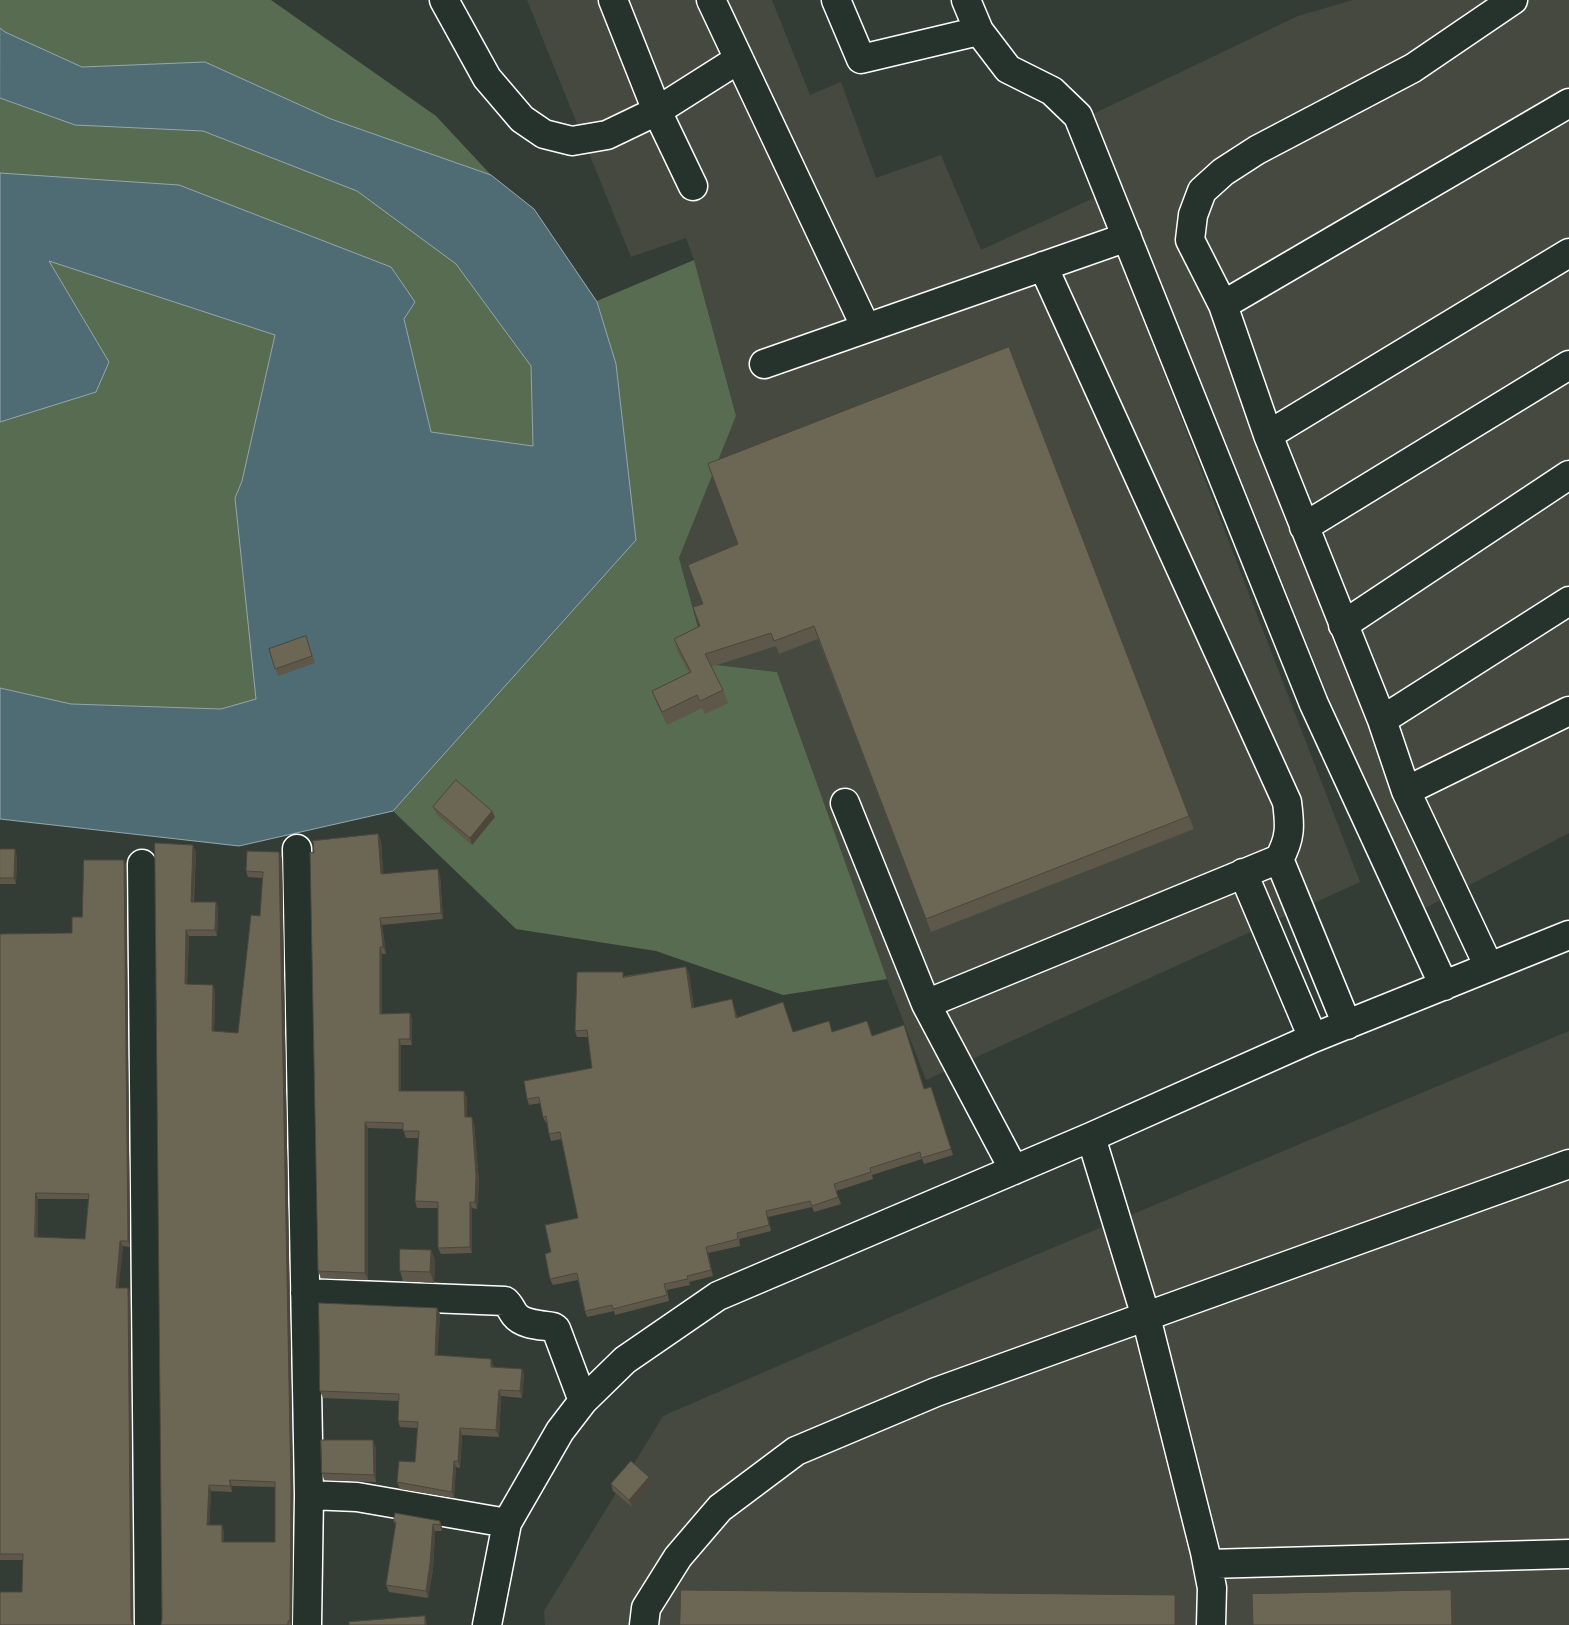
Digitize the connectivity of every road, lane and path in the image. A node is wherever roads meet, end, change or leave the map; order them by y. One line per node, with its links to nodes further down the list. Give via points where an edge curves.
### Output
1 (444, 0): 10 (street, via 487,78 522,119 544,134 572,141 607,135)
2 (613, 0): 10 (street)
3 (711, 0): 8 (street)
4 (836, 0): 7 (street, via 861,59)
5 (966, 0): 7 (street)
6 (1514, 0): 15 (street, via 1413,68 1257,150 1223,172 1202,191 1192,216 1190,240)
7 (979, 31): 12 (street, via 1008,69 1052,91 1078,116)
8 (739, 59): 10 (street); 16 (street)
9 (1569, 103): 15 (street)
10 (657, 110): 11 (street)
11 (693, 186)
12 (1127, 237): 14 (street); 34 (street, via 1314,704)
13 (1569, 253): 19 (street)
14 (1043, 266): 16 (street); 29 (street, via 1287,802 1290,824)
15 (1223, 305): 19 (street)
16 (866, 328): 17 (street)
17 (764, 364)
18 (1569, 365): 21 (street)
19 (1268, 435): 21 (street)
20 (1569, 475): 23 (street)
21 (1304, 527): 23 (street)
22 (1569, 602): 25 (street)
23 (1343, 625): 25 (street)
24 (1569, 711): 26 (street)
25 (1382, 720): 26 (street)
26 (1406, 791): 33 (street)
27 (845, 802): 35 (street)
28 (297, 850): 41 (street)
29 (1279, 859): 31 (street); 36 (street)
30 (142, 864): 48 (street)
31 (1243, 873): 35 (street); 37 (street)
32 (1569, 935): 33 (street)
33 (1489, 967): 34 (street)
34 (1444, 986): 36 (street)
35 (926, 1004): 40 (street)
36 (1347, 1025): 37 (street)
37 (1313, 1038): 38 (street)
38 (1091, 1137): 40 (street); 42 (street)
39 (1569, 1164): 42 (street)
40 (1014, 1170): 43 (street, via 718,1296 626,1360)
41 (305, 1293): 43 (street, via 505,1301 520,1319 556,1329); 44 (street)
42 (1146, 1317): 47 (street); 51 (street, via 936,1392 796,1452 720,1508 678,1557 646,1608)
43 (583, 1401): 45 (street, via 560,1432)
44 (309, 1495): 45 (street, via 357,1497); 49 (street)
45 (507, 1523): 50 (street)
46 (1569, 1554): 47 (street)
47 (1208, 1564): 52 (street, via 1212,1588)
48 (149, 1625)
49 (307, 1625)
50 (487, 1625)
51 (644, 1625)
52 (1211, 1625)

